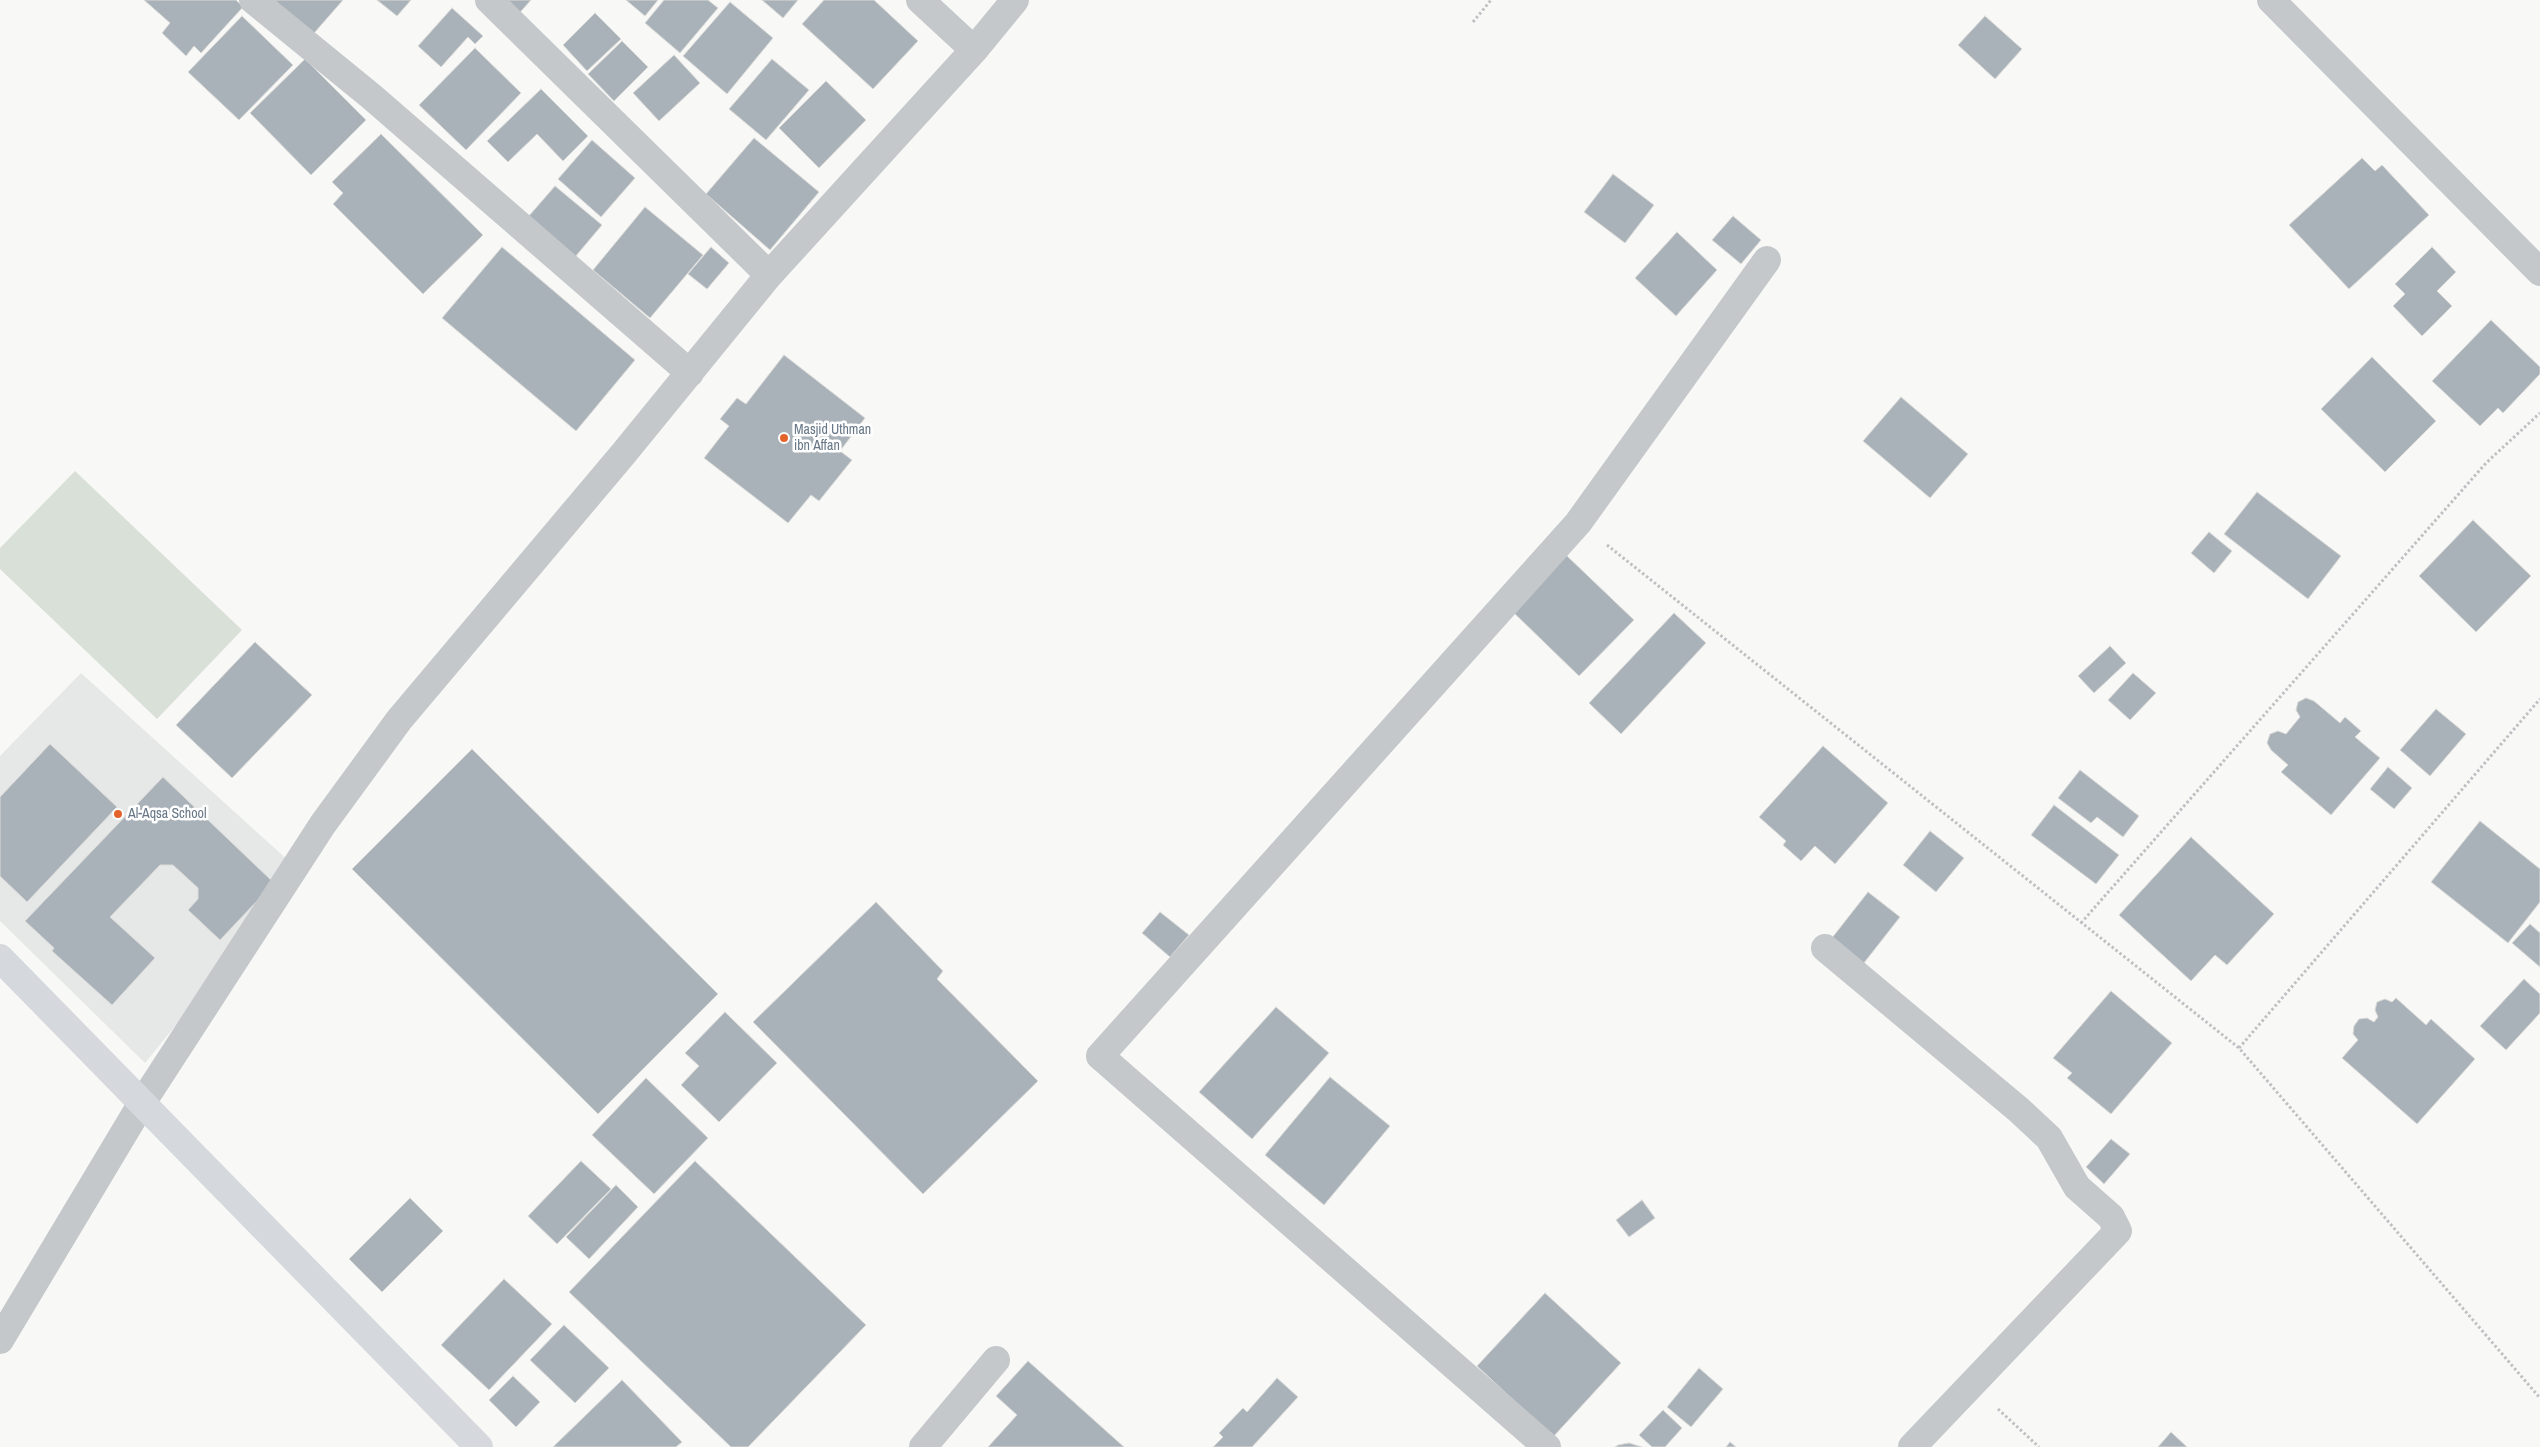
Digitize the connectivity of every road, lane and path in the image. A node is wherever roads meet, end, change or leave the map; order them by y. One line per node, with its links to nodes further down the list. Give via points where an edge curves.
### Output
1 (253, 0): 12 (street, via 372,97)
2 (489, 0): 11 (street)
3 (920, 0): 8 (street)
4 (1015, 0): 8 (street)
5 (1491, 0): 7 (path)
6 (2270, 0): 10 (street)
7 (1473, 22)
8 (974, 50): 11 (street)
9 (1767, 260): 14 (street)
10 (2540, 272)
11 (769, 275): 12 (street)
12 (690, 373): 20 (street, via 399,720 323,824)
13 (2540, 414): 16 (path, via 2486,463)
14 (1578, 522): 16 (path); 27 (street, via 1100,1056)
15 (2540, 699): 19 (path)
16 (2081, 922): 19 (path)
17 (1825, 948): 23 (street, via 2049,1138 2077,1187 2110,1217 2118,1231)
18 (0, 958): 20 (main road)
19 (2239, 1048): 24 (path)
20 (142, 1103): 21 (street); 25 (main road)
21 (0, 1340)
22 (996, 1360): 26 (street)
23 (1972, 1384): 28 (street); 29 (path)
24 (2540, 1398)
25 (479, 1447)
26 (923, 1447)
27 (1548, 1447)
28 (1912, 1447)
29 (2039, 1447)

